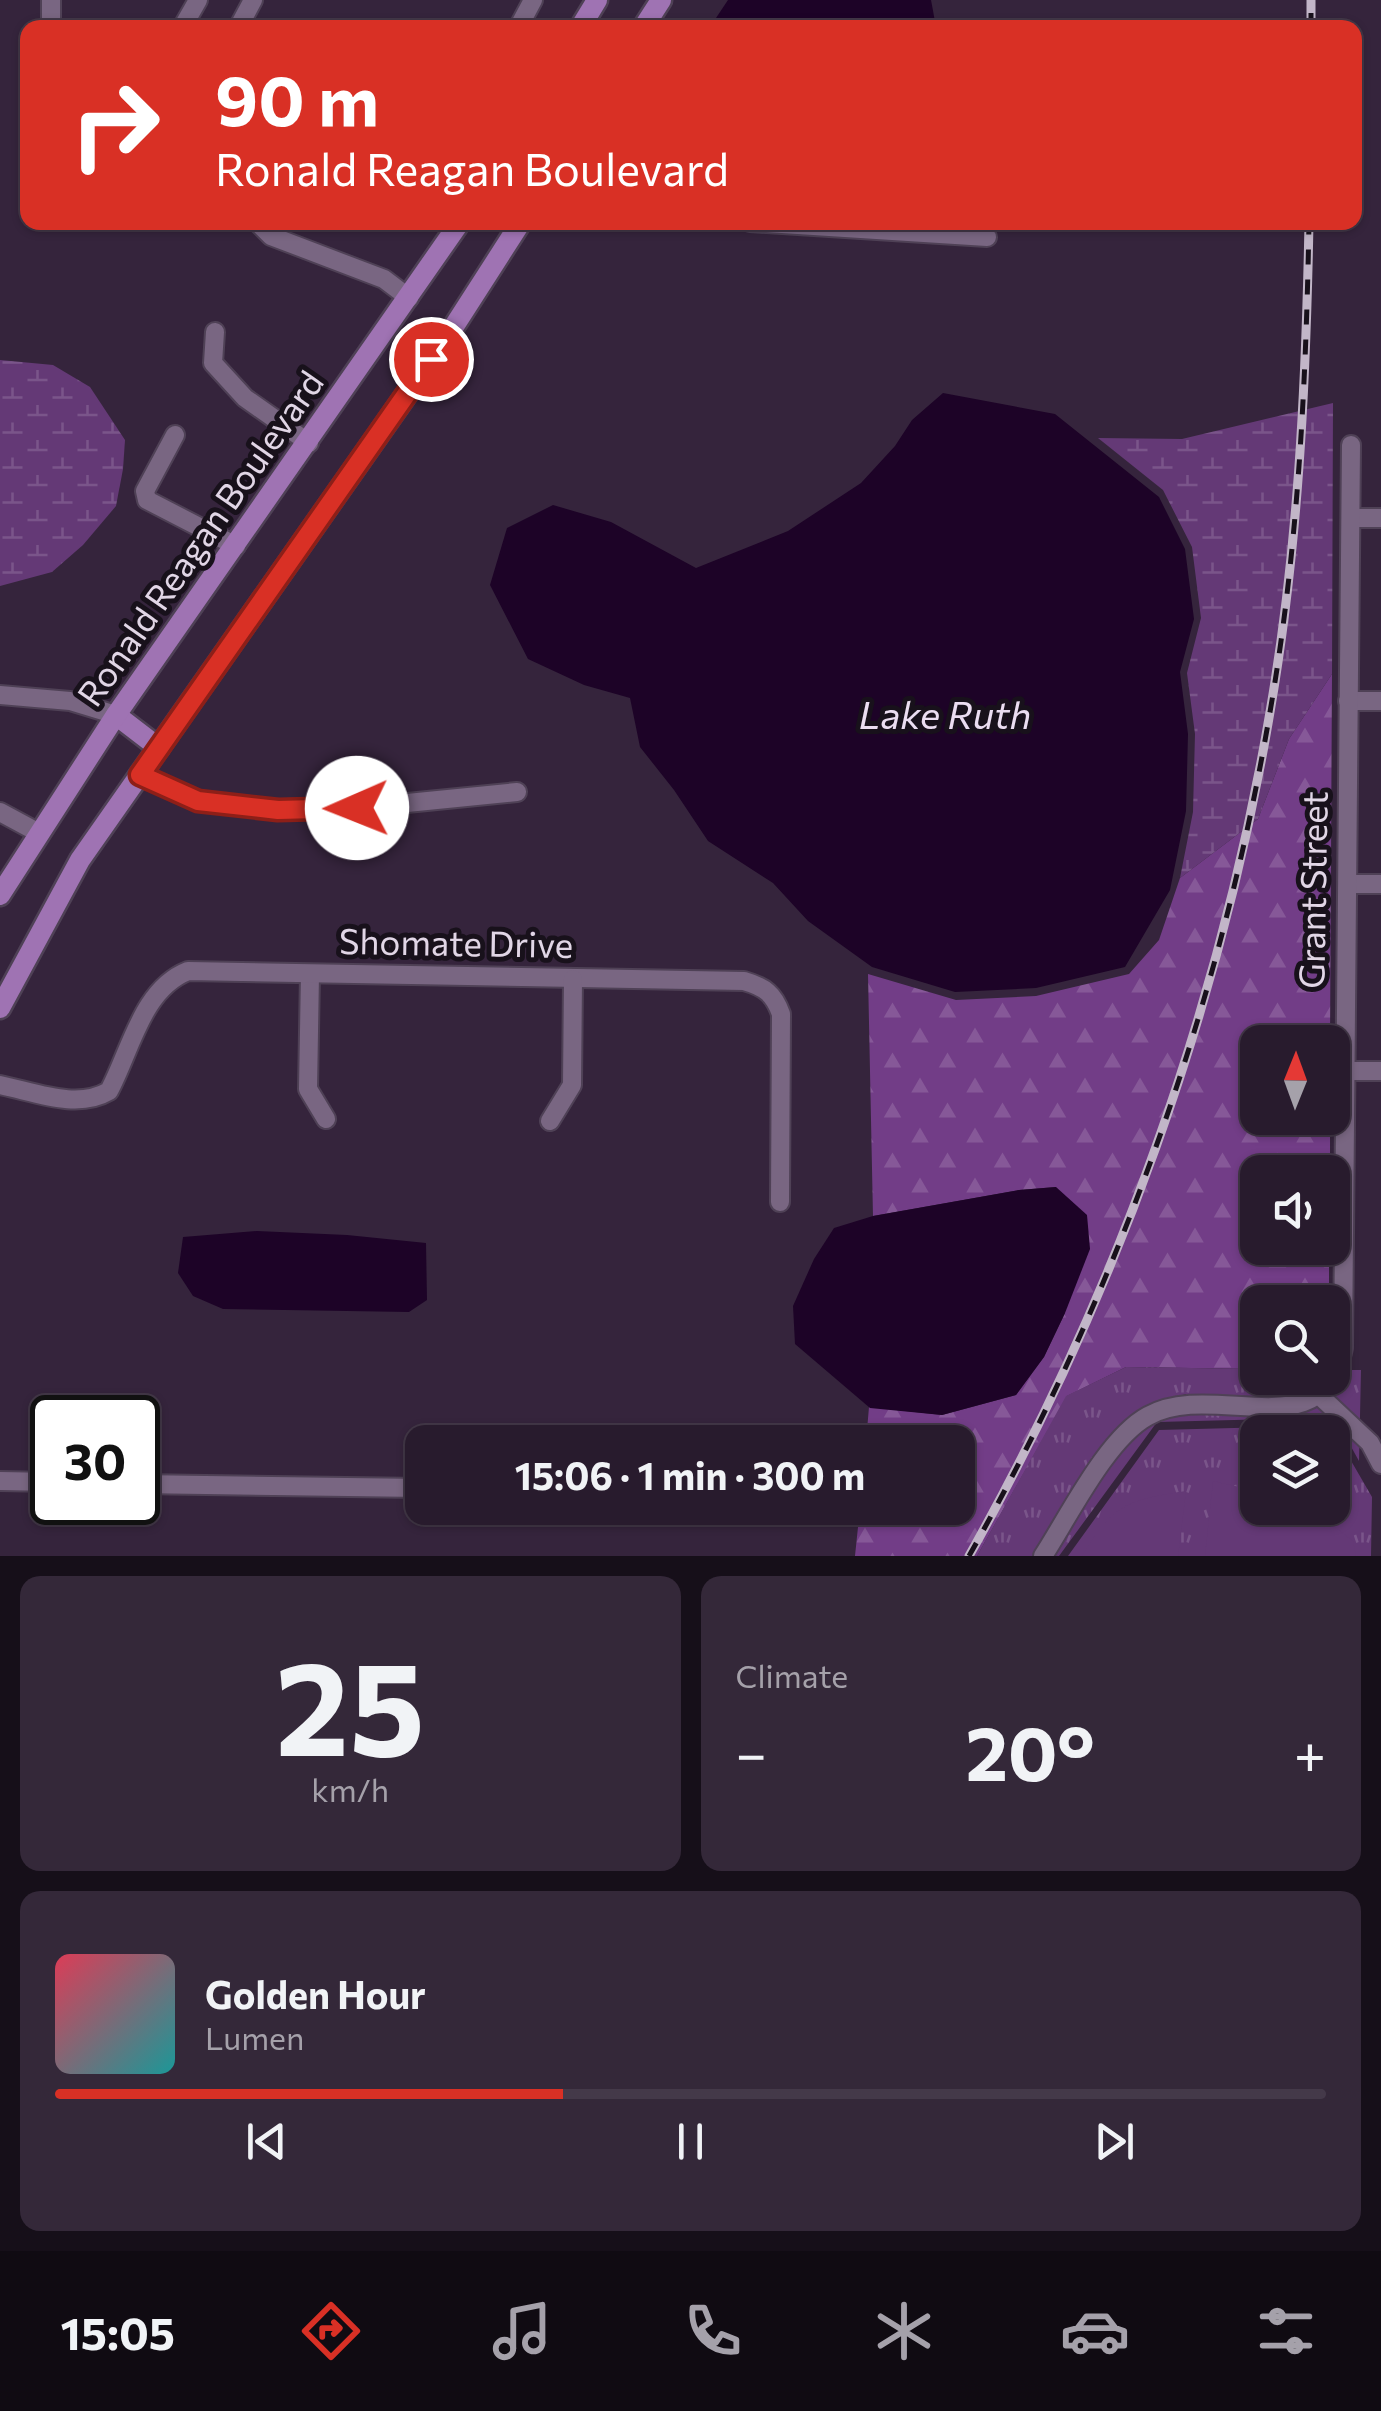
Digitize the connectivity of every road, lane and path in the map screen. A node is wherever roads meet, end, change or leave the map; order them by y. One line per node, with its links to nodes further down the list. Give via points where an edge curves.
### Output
1 (266, 230): 6 (street, via 384,279)
2 (455, 230): 6 (main road, Ronald Reagan Boulevard)
3 (516, 230): 18 (main road)
4 (876, 230): 5 (street)
5 (987, 237)
6 (409, 298): 9 (main road, Ronald Reagan Boulevard)
7 (215, 332): 9 (street, via 213,363 230,385)
8 (175, 435): 13 (street, via 145,491 148,500)
9 (308, 443): 13 (main road, Ronald Reagan Boulevard)
10 (1352, 445): 11 (street, Grant Street)
11 (1351, 518): 12 (street); 16 (street, Grant Street)
12 (1381, 518)
13 (236, 546): 17 (main road, Ronald Reagan Boulevard)
14 (0, 696): 17 (street, via 70,701)
15 (1381, 700): 16 (street)
16 (1348, 701): 23 (street, Grant Street)
17 (116, 715): 18 (main road); 22 (main road, Ronald Reagan Boulevard)
18 (160, 748): 19 (main road)
19 (140, 775): 20 (street, via 198,801 278,810); 28 (main road, via 80,860)
20 (517, 792)
21 (0, 812): 22 (street)
22 (39, 833): 25 (main road, Ronald Reagan Boulevard)
23 (1348, 884): 24 (street); 29 (street, Grant Street)
24 (1381, 884)
25 (0, 895)
26 (310, 974): 27 (street, Shomate Drive); 32 (street, Shomate Drive, via 188,972 168,979 154,994 109,1090 96,1099); 33 (street, via 308,1089)
27 (572, 979): 34 (street, via 572,1085); 36 (street, Shomate Drive, via 744,981 775,999 782,1014)
28 (0, 1008)
29 (1345, 1025)
30 (1350, 1071): 31 (street)
31 (1381, 1072)
32 (0, 1085)
33 (326, 1120)
34 (550, 1122)
35 (1344, 1135): 37 (street, Grant Street, via 1343,1348 1339,1369)
36 (780, 1202)
37 (1320, 1396): 38 (street, via 1370,1444); 43 (street, via 1277,1406 1195,1404 1152,1413 1115,1444)
38 (1381, 1464)
39 (0, 1482): 40 (street)
40 (30, 1482)
41 (160, 1484): 42 (street)
42 (405, 1488)
43 (1043, 1556)

